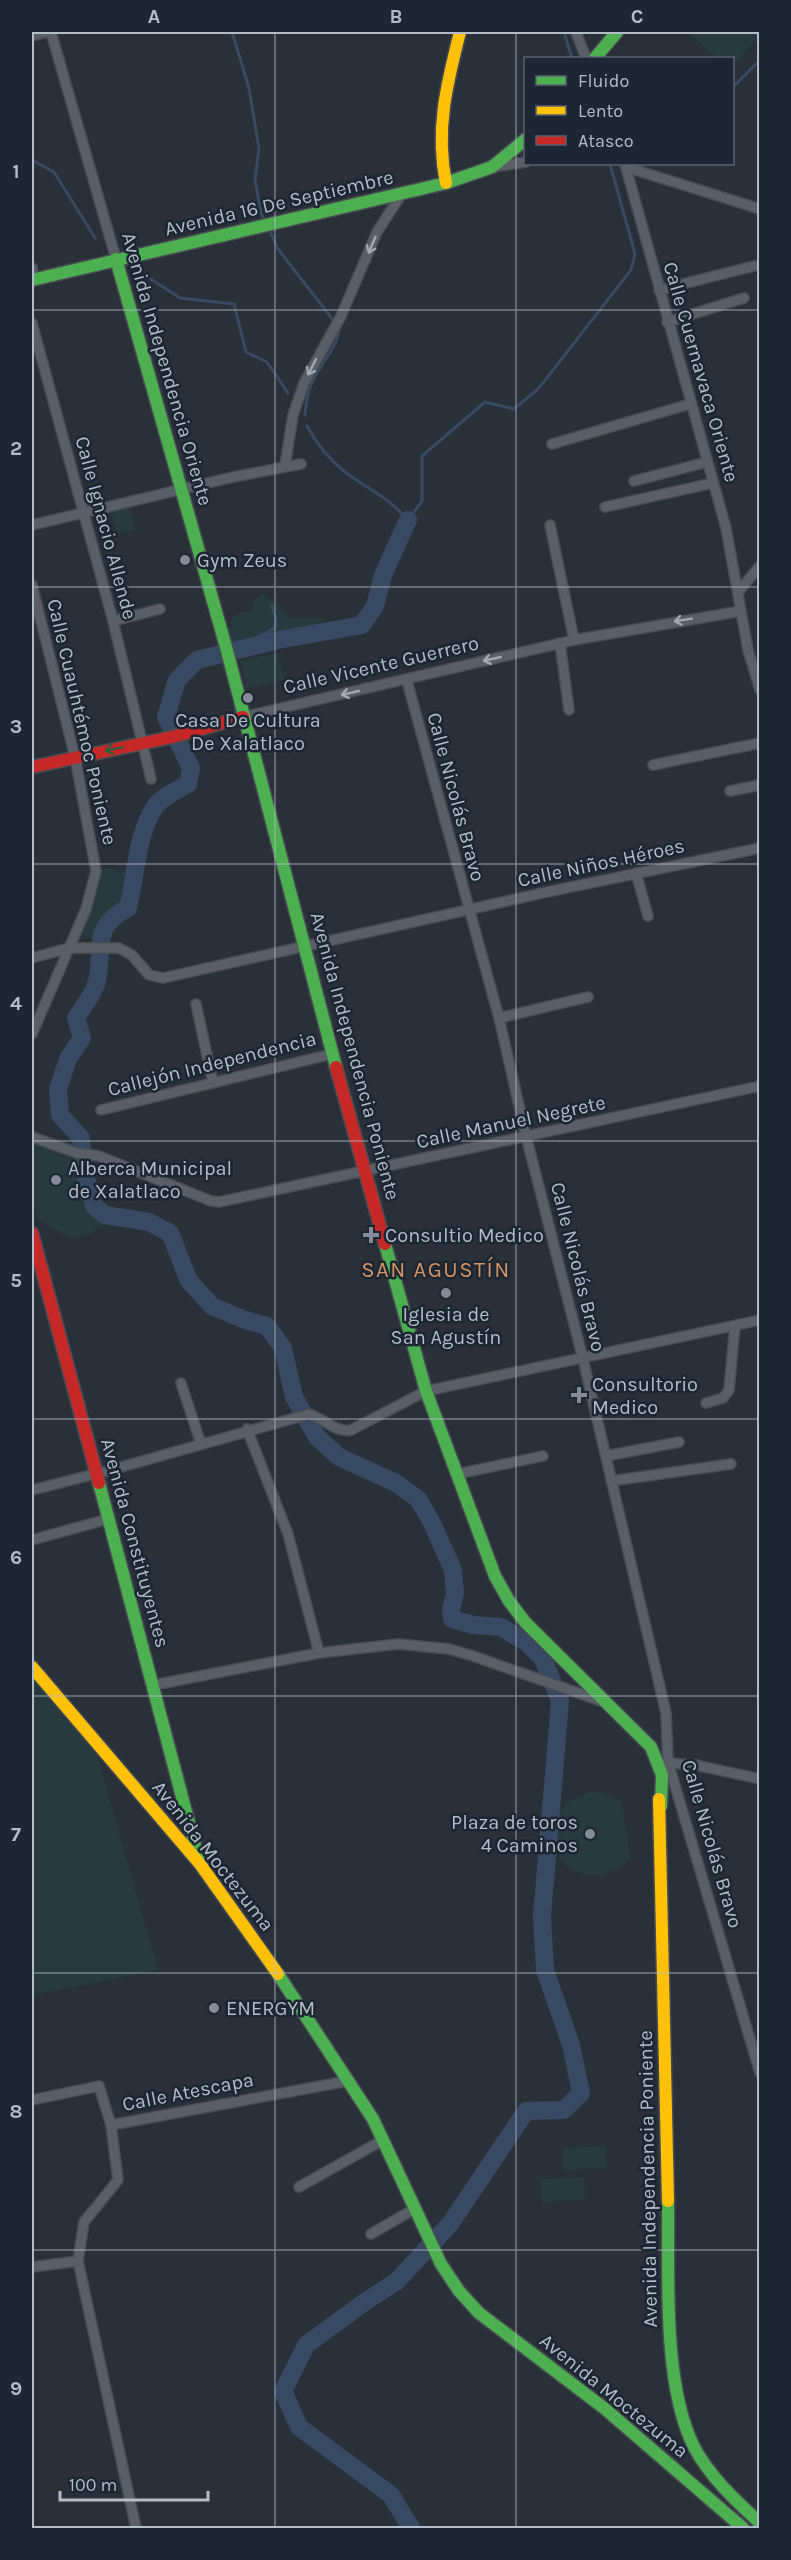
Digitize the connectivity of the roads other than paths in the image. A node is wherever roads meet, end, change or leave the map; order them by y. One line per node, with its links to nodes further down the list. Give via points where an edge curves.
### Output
1 (49, 32): 5 (street); 15 (street, Avenida Independencia Oriente)
2 (460, 32): 12 (main road, via 438,130)
3 (576, 32): 6 (street)
4 (617, 32): 7 (main road)
5 (32, 36)
6 (586, 57)
7 (596, 57)
8 (524, 140): 11 (main road, Avenida 16 De Septiembre)
9 (524, 162): 11 (street)
10 (625, 165): 14 (street); 18 (street, Calle Cuernavaca Oriente)
11 (492, 167): 12 (main road, Avenida 16 De Septiembre)
12 (446, 183): 13 (main road, Avenida 16 De Septiembre)
13 (402, 195): 15 (main road, Avenida 16 De Septiembre); 26 (street, one-way to 26, via 377,232 340,316 304,382 293,415)
14 (759, 209)
15 (116, 260): 17 (main road, Avenida 16 De Septiembre); 29 (main road, Avenida Independencia Oriente)
16 (754, 266): 18 (street)
17 (32, 276)
18 (659, 290): 20 (street, Calle Cuernavaca Oriente)
19 (744, 298): 20 (street)
20 (668, 322): 22 (street, Calle Cuernavaca Oriente)
21 (32, 323): 31 (street, Calle Ignacio Allende)
22 (690, 404): 23 (street); 24 (street, Calle Cuernavaca Oriente)
23 (552, 444)
24 (707, 462): 27 (street); 28 (street, Calle Cuernavaca Oriente)
25 (302, 464): 26 (street)
26 (285, 466): 29 (street)
27 (634, 481)
28 (713, 483): 30 (street); 36 (street, Calle Cuernavaca Oriente)
29 (180, 490): 31 (street); 47 (main road, Avenida Independencia Oriente)
30 (605, 507)
31 (84, 513): 32 (street); 39 (street, Calle Ignacio Allende)
32 (32, 525)
33 (550, 525): 40 (street)
34 (759, 566): 36 (street)
35 (32, 585): 50 (street, Calle Cuauhtémoc Poniente)
36 (738, 592): 38 (street, Calle Cuernavaca Oriente)
37 (160, 609): 39 (street)
38 (741, 611): 40 (street, Calle Vicente Guerrero, one-way to 40); 43 (street, Calle Cuernavaca Oriente)
39 (113, 621): 48 (street, Calle Ignacio Allende)
40 (574, 640): 41 (street, Calle Vicente Guerrero)
41 (560, 643): 44 (street, Calle Vicente Guerrero, one-way to 44); 46 (street)
42 (759, 647): 43 (street)
43 (748, 650): 45 (street, Calle Cuernavaca Oriente)
44 (407, 681): 47 (street, Calle Vicente Guerrero, one-way to 47); 58 (street, Calle Nicolás Bravo)
45 (759, 690)
46 (569, 710)
47 (243, 717): 48 (main road, Calle Vicente Guerrero); 60 (main road, Avenida Independencia Poniente)
48 (143, 743): 50 (main road, Calle Vicente Guerrero, one-way to 50); 53 (street, Calle Ignacio Allende)
49 (759, 744): 51 (street)
50 (75, 757): 52 (main road, Calle Vicente Guerrero); 61 (street, Calle Cuauhtémoc Poniente, via 96,871 86,909)
51 (653, 765)
52 (32, 767)
53 (151, 779)
54 (759, 785): 55 (street)
55 (730, 791)
56 (759, 848): 57 (street, Calle Niños Héroes)
57 (636, 873): 58 (street, Calle Niños Héroes); 59 (street)
58 (467, 910): 60 (street, Calle Niños Héroes); 65 (street, Calle Nicolás Bravo)
59 (648, 916)
60 (306, 947): 61 (street, Calle Niños Héroes, via 158,978 145,972 126,950); 67 (main road, Avenida Independencia Poniente)
61 (69, 948): 62 (street); 66 (street, Calle Cuauhtémoc Poniente)
62 (32, 958)
63 (588, 997): 65 (street)
64 (196, 1004): 68 (street)
65 (499, 1018): 71 (street, Calle Nicolás Bravo)
66 (32, 1034)
67 (332, 1054): 68 (street, Callejón Independencia); 73 (main road, Avenida Independencia Poniente)
68 (213, 1083): 70 (street, Callejón Independencia)
69 (759, 1086): 71 (street, Calle Manuel Negrete)
70 (101, 1110)
71 (526, 1136): 73 (street, Calle Manuel Negrete); 77 (street, Calle Nicolás Bravo)
72 (32, 1137): 73 (street, Calle Manuel Negrete, via 77,1153 99,1156 219,1202)
73 (365, 1171): 79 (main road, Avenida Independencia Poniente)
74 (33, 1240): 87 (main road, Avenida Constituyentes)
75 (759, 1320): 76 (street)
76 (735, 1326): 77 (street); 80 (street, via 729,1390 723,1398)
77 (583, 1359): 79 (street); 85 (street, Calle Nicolás Bravo)
78 (181, 1383): 83 (street)
79 (426, 1391): 81 (street, via 345,1431 309,1414); 88 (main road, Avenida Independencia Poniente)
80 (706, 1403)
81 (247, 1430): 83 (street); 93 (street, via 288,1534)
82 (679, 1442): 85 (street)
83 (201, 1444): 87 (street)
84 (543, 1456): 88 (street)
85 (606, 1456): 89 (street, Calle Nicolás Bravo)
86 (731, 1464): 89 (street)
87 (95, 1474): 90 (street); 91 (main road, Avenida Constituyentes)
88 (457, 1474): 96 (main road, Avenida Independencia Poniente, via 495,1575 509,1601 525,1622)
89 (611, 1481): 98 (street, Calle Nicolás Bravo, via 666,1713)
90 (32, 1490)
91 (108, 1519): 92 (street); 95 (main road, Avenida Constituyentes)
92 (32, 1540)
93 (319, 1653): 95 (street); 96 (street, via 398,1644 429,1647 473,1656)
94 (32, 1667): 101 (main road, Avenida Moctezuma)
95 (154, 1685): 101 (main road, Avenida Constituyentes)
96 (608, 1703): 97 (main road, Avenida Independencia Poniente)
97 (638, 1733): 98 (main road, Avenida Independencia Poniente); 100 (main road, Avenida Independencia Poniente, via 652,1767)
98 (663, 1763): 99 (street, via 696,1765); 100 (main road, Avenida Independencia Poniente); 102 (street, Calle Nicolás Bravo)
99 (759, 1779)
100 (661, 1806): 113 (main road, Avenida Independencia Poniente, via 674,2388 694,2448 711,2476)
101 (200, 1864): 104 (main road, Avenida Moctezuma, via 299,2003)
102 (755, 2035): 103 (street, Calle Nicolás Bravo)
103 (759, 2073)
104 (348, 2081): 106 (street, Calle Atescapa); 107 (main road, Avenida Moctezuma)
105 (32, 2100): 106 (street, via 99,2086)
106 (111, 2125): 111 (street, Calle Atescapa, via 118,2180 84,2222)
107 (383, 2140): 108 (street); 109 (main road, Avenida Moctezuma)
108 (300, 2187)
109 (416, 2208): 110 (street); 115 (main road, Avenida Moctezuma, via 441,2264 479,2313 604,2408)
110 (371, 2234)
111 (78, 2261): 112 (street); 114 (street, Calle Atescapa)
112 (32, 2268)
113 (759, 2523)
114 (136, 2529)
115 (743, 2529)

